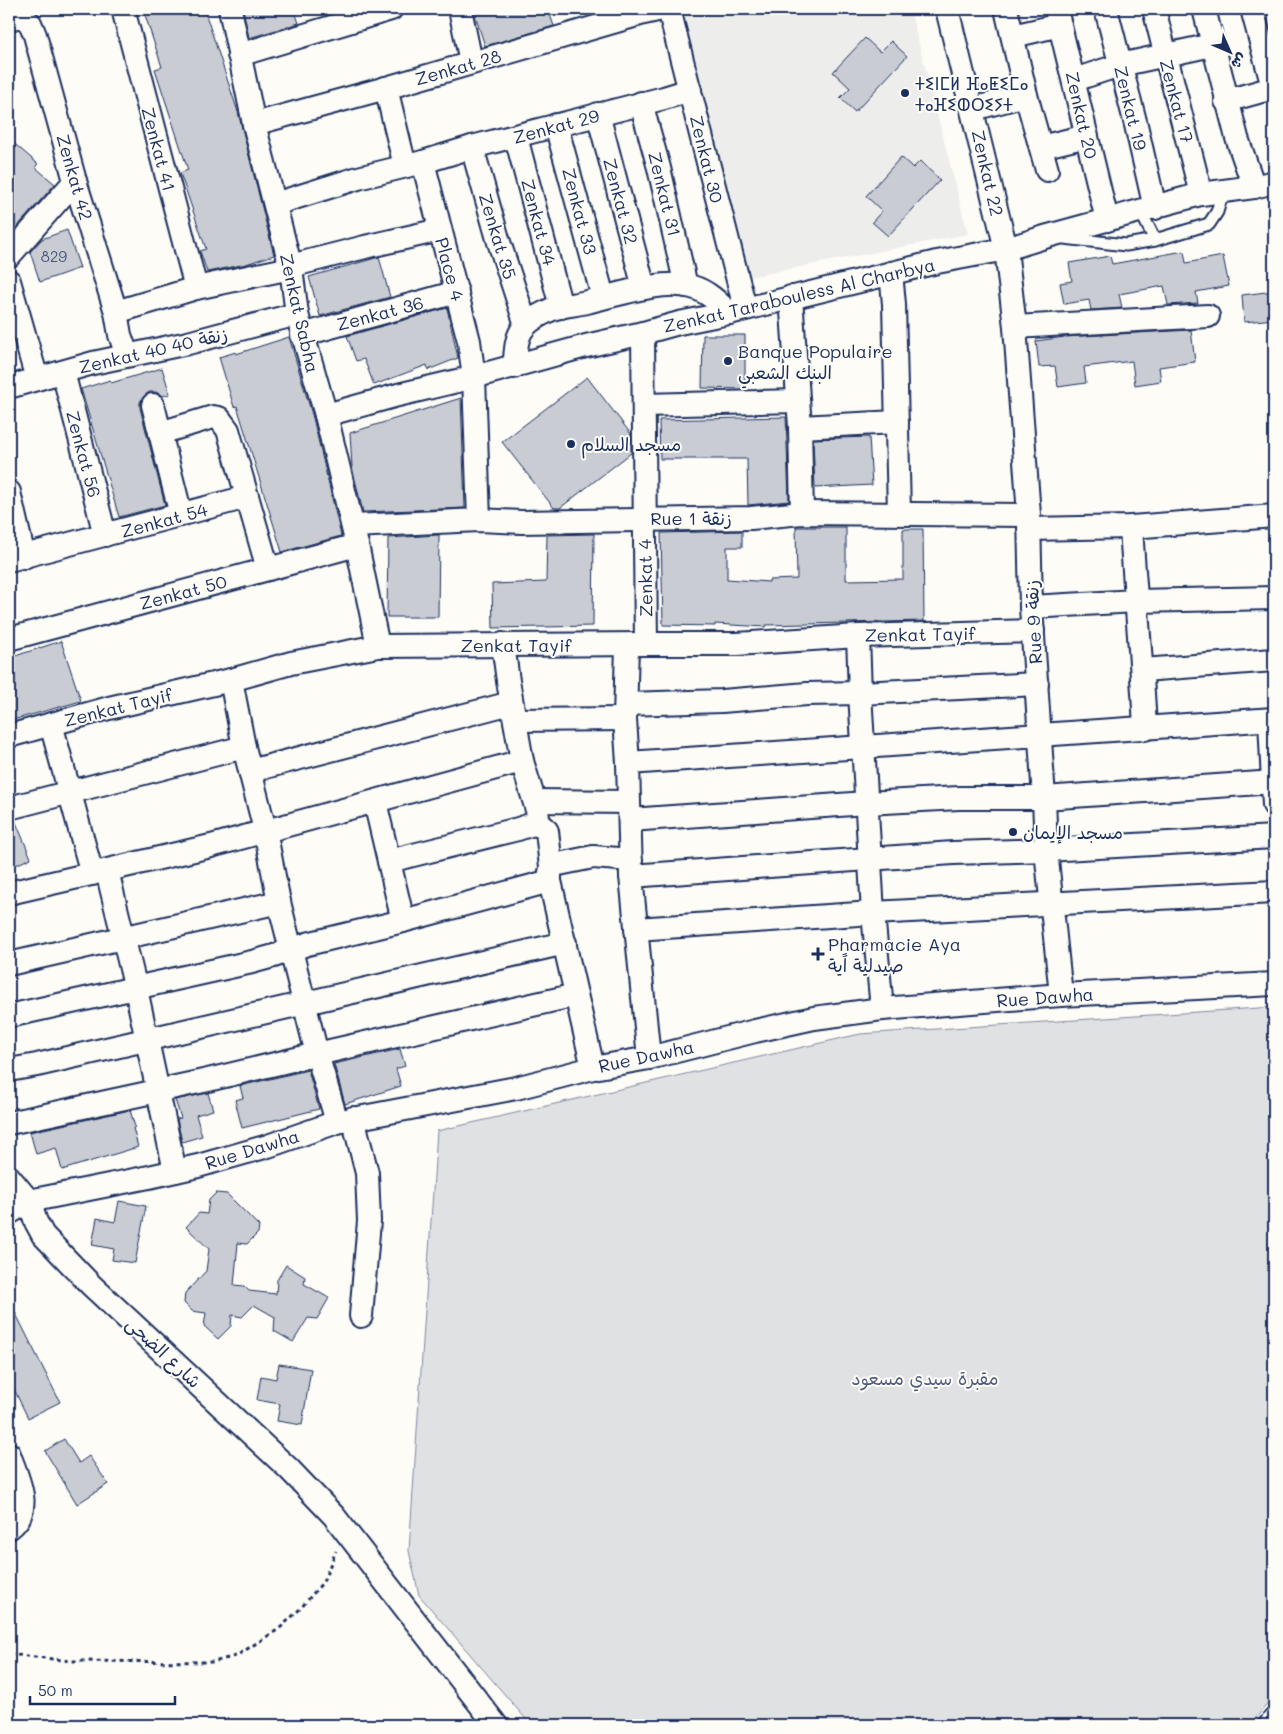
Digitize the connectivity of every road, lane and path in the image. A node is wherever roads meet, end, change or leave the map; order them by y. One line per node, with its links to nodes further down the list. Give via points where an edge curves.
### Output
1 (43, 9): 16 (street)
2 (123, 9): 56 (street, Zenkat 41)
3 (230, 9): 21 (street, Zenkat Sabha)
4 (391, 9): 14 (street)
5 (460, 9): 22 (street)
6 (669, 9): 26 (street, Zenkat 30)
7 (947, 9): 31 (street, Zenkat 22)
8 (1006, 9): 18 (street)
9 (1106, 9): 23 (street, Zenkat 19)
10 (1154, 9): 20 (street, Zenkat 17)
11 (1204, 9): 19 (street)
12 (1252, 9): 17 (street)
13 (650, 10): 22 (street, Zenkat 28)
14 (347, 15): 21 (street)
15 (1058, 17): 18 (street); 24 (street, Zenkat 20)
16 (16, 18): 41 (street, Zenkat 42, via 30,23)
17 (1266, 31): 27 (street)
18 (1012, 36): 28 (street)
19 (1212, 45): 20 (street); 29 (street)
20 (1165, 54): 23 (street); 43 (street, Zenkat 17)
21 (239, 55): 33 (street, Zenkat Sabha)
22 (471, 62): 25 (street, Zenkat 28)
23 (1120, 65): 24 (street); 45 (street, Zenkat 19, via 1136,125)
24 (1074, 80): 35 (street, Zenkat 20)
25 (386, 88): 33 (street, Zenkat 28); 39 (street, Place 4)
26 (690, 90): 30 (street, Zenkat 29); 62 (street, Zenkat 30)
27 (1274, 90): 29 (street)
28 (1026, 95): 31 (street); 38 (street)
29 (1226, 101): 42 (street, via 1237,138)
30 (641, 104): 32 (street, Zenkat 29); 55 (street, Zenkat 31, via 660,168)
31 (973, 109): 51 (street, Zenkat 22)
32 (598, 114): 34 (street, Zenkat 29); 57 (street, Zenkat 32)
33 (254, 124): 44 (street, Zenkat Sabha)
34 (556, 125): 36 (street, Zenkat 29); 59 (street, Zenkat 33)
35 (1087, 136): 38 (street); 46 (street, Zenkat 20)
36 (516, 137): 37 (street, Zenkat 29); 61 (street, Zenkat 34)
37 (472, 147): 39 (street, Zenkat 29); 66 (street, Zenkat 35)
38 (1041, 147): 40 (street)
39 (414, 164): 44 (street, Zenkat 29); 47 (street, Place 4)
40 (1047, 170)
41 (75, 181): 50 (street); 63 (street, Zenkat 42)
42 (1264, 185): 43 (street, Zenkat Tarabouless Al Charbya)
43 (1212, 193): 45 (street, Zenkat Tarabouless Al Charbya); 49 (lane, via 1217,212 1209,224)
44 (275, 204): 52 (street, Zenkat Sabha)
45 (1148, 210): 46 (street, Zenkat Tarabouless Al Charbya); 49 (lane)
46 (1107, 220): 48 (street, Zenkat Tarabouless Al Charbya)
47 (440, 230): 52 (street); 58 (street, Place 4)
48 (1048, 236): 49 (lane, via 1126,245); 51 (street, Zenkat Tarabouless Al Charbya)
49 (1156, 240)
50 (11, 247)
51 (1006, 249): 53 (street, Zenkat Tarabouless Al Charbya); 67 (street, Rue 9 زنقة)
52 (290, 268): 56 (street); 65 (street, Zenkat Sabha)
53 (891, 273): 60 (street, Zenkat Tarabouless Al Charbya); 79 (street)
54 (9, 281): 73 (street)
55 (686, 286): 57 (street); 62 (street)
56 (196, 288): 63 (street)
57 (644, 288): 59 (street)
58 (457, 292): 65 (street, Zenkat 36); 72 (street, Place 4)
59 (603, 297): 61 (street)
60 (791, 297): 62 (street, Zenkat Tarabouless Al Charbya); 75 (street)
61 (561, 307): 66 (street)
62 (737, 311): 68 (street, Zenkat Tarabouless Al Charbya)
63 (116, 312): 69 (street, Zenkat 42)
64 (1208, 316): 67 (street)
65 (300, 324): 69 (street, Zenkat 40 زنقة 40); 78 (street, Zenkat Sabha)
66 (526, 325): 70 (street, via 517,340)
67 (1015, 327): 90 (street, Rue 9 زنقة)
68 (643, 333): 70 (street, Zenkat Tarabouless Al Charbya); 77 (street, Zenkat 4)
69 (127, 355): 71 (street, Zenkat 40 زنقة 40)
70 (514, 367): 72 (street, Zenkat Tarabouless Al Charbya)
71 (63, 372): 73 (street, Zenkat 40 زنقة 40); 92 (street, Zenkat 56)
72 (474, 378): 78 (street, Zenkat Tarabouless Al Charbya); 89 (street, Place 4)
73 (36, 379): 74 (street, Zenkat 40 زنقة 40)
74 (9, 386)
75 (798, 401): 77 (street); 80 (street)
76 (153, 405): 81 (street)
77 (644, 405): 88 (street, Zenkat 4)
78 (326, 415): 93 (street, Zenkat Sabha)
79 (896, 422): 80 (street); 84 (street)
80 (800, 427): 85 (street)
81 (160, 433): 83 (street, via 219,418 228,430); 86 (street)
82 (9, 492): 94 (street)
83 (247, 497): 86 (street, Zenkat 54); 95 (street)
84 (899, 513): 85 (street, Rue 1 زنقة); 90 (street, Rue 1 زنقة)
85 (802, 514): 88 (street, Rue 1 زنقة)
86 (181, 515): 92 (street, Zenkat 54)
87 (1274, 516): 91 (street, Rue 1 زنقة)
88 (644, 519): 89 (street, Rue 1 زنقة); 103 (street, Zenkat 4, via 646,579)
89 (479, 520): 93 (street, Rue 1 زنقة)
90 (1029, 522): 91 (street, Rue 1 زنقة); 98 (street, Rue 9 زنقة)
91 (1132, 527): 97 (street)
92 (105, 535): 94 (street, Zenkat 54)
93 (355, 536): 95 (street, Zenkat 50); 104 (street, Zenkat Sabha)
94 (16, 558)
95 (268, 569): 101 (street, Zenkat 50)
96 (1274, 598): 97 (street)
97 (1136, 602): 98 (street); 106 (street)
98 (1030, 607): 99 (street, Rue 9 زنقة)
99 (1033, 632): 100 (street, Zenkat Tayif); 108 (street, Rue 9 زنقة)
100 (858, 636): 103 (street, Zenkat Tayif, via 736,644); 109 (street)
101 (9, 639)
102 (503, 644): 103 (street, Zenkat Tayif); 104 (street, Zenkat Tayif); 110 (street)
103 (636, 644): 111 (street, Zenkat 4)
104 (378, 646): 107 (street, Zenkat Tayif, via 291,663)
105 (1274, 660): 106 (street)
106 (1143, 670): 114 (street)
107 (231, 680): 113 (street, Zenkat Tayif); 118 (street)
108 (1037, 684): 109 (street); 116 (street, Rue 9 زنقة)
109 (860, 693): 111 (street, via 807,694); 117 (street)
110 (513, 711): 111 (street); 119 (street); 121 (street)
111 (625, 712): 120 (street, Zenkat 4)
112 (1272, 720): 114 (street); 122 (street)
113 (51, 724): 115 (street, Zenkat Tayif); 123 (street)
114 (1145, 729): 116 (street)
115 (9, 736)
116 (1040, 736): 117 (street); 124 (street, Rue 9 زنقة)
117 (864, 746): 120 (street); 127 (street)
118 (244, 747): 121 (street); 123 (street)
119 (522, 761): 125 (street); 126 (street)
120 (628, 763): 130 (street, Zenkat 4)
121 (250, 771): 132 (street)
122 (1274, 782): 124 (street); 128 (street)
123 (70, 793): 129 (street); 138 (street)
124 (1044, 798): 127 (street); 134 (street, Rue 9 زنقة)
125 (535, 801): 130 (street); 131 (street, via 538,818)
126 (375, 802): 132 (street); 136 (street)
127 (866, 803): 130 (street); 135 (street)
128 (1274, 804)
129 (9, 808)
130 (629, 811): 137 (street, Zenkat 4)
131 (533, 824): 136 (street); 139 (street, via 547,831)
132 (265, 830): 138 (street); 142 (street)
133 (1274, 837): 134 (street)
134 (1046, 850): 135 (street); 143 (street, Rue 9 زنقة)
135 (870, 859): 137 (street); 144 (street)
136 (389, 861): 145 (street)
137 (631, 868): 139 (street, via 593,857 554,865); 146 (street, Zenkat 4)
138 (99, 873): 141 (street); 147 (street)
139 (551, 874): 145 (street); 148 (street)
140 (1274, 892): 143 (street)
141 (9, 893)
142 (279, 902): 147 (street); 149 (street)
143 (1052, 904): 144 (street); 154 (street, Rue 9 زنقة)
144 (873, 913): 146 (street); 156 (street)
145 (403, 921): 149 (street)
146 (636, 929): 160 (street, Zenkat 4)
147 (123, 938): 150 (street); 152 (street)
148 (565, 943): 153 (street); 155 (street)
149 (291, 950): 152 (street); 155 (street)
150 (9, 964)
151 (1274, 984): 154 (street, Rue Dawha)
152 (136, 989): 157 (street); 158 (street)
153 (576, 995): 159 (street); 161 (street)
154 (1061, 995): 156 (street, Rue Dawha)
155 (304, 1003): 158 (street); 159 (street)
156 (882, 1009): 160 (street, Rue Dawha, via 806,1020)
157 (9, 1016)
158 (147, 1040): 162 (street); 163 (street)
159 (317, 1054): 163 (street); 164 (street)
160 (650, 1058): 161 (street, Rue Dawha)
161 (594, 1068): 164 (street, Rue Dawha, via 516,1088)
162 (9, 1070)
163 (159, 1091): 165 (street); 166 (street)
164 (345, 1120): 166 (street, Rue Dawha, via 268,1146); 170 (street, via 367,1173 369,1221)
165 (9, 1123)
166 (175, 1171): 168 (street, Rue Dawha)
167 (9, 1177): 168 (street, شارع الضحى)
168 (29, 1201): 169 (street, Rue Dawha); 176 (street, شارع الضحى, via 43,1235 91,1286 282,1463 334,1516)
169 (9, 1213)
170 (360, 1316)
171 (9, 1454): 172 (street, via 22,1492 23,1509 16,1523)
172 (9, 1528)
173 (337, 1548): 174 (path, via 323,1582 300,1609 279,1629 236,1656 213,1662 109,1662)
174 (9, 1654)
175 (1274, 1720): 177 (street)
176 (496, 1725)
177 (1270, 1725)

